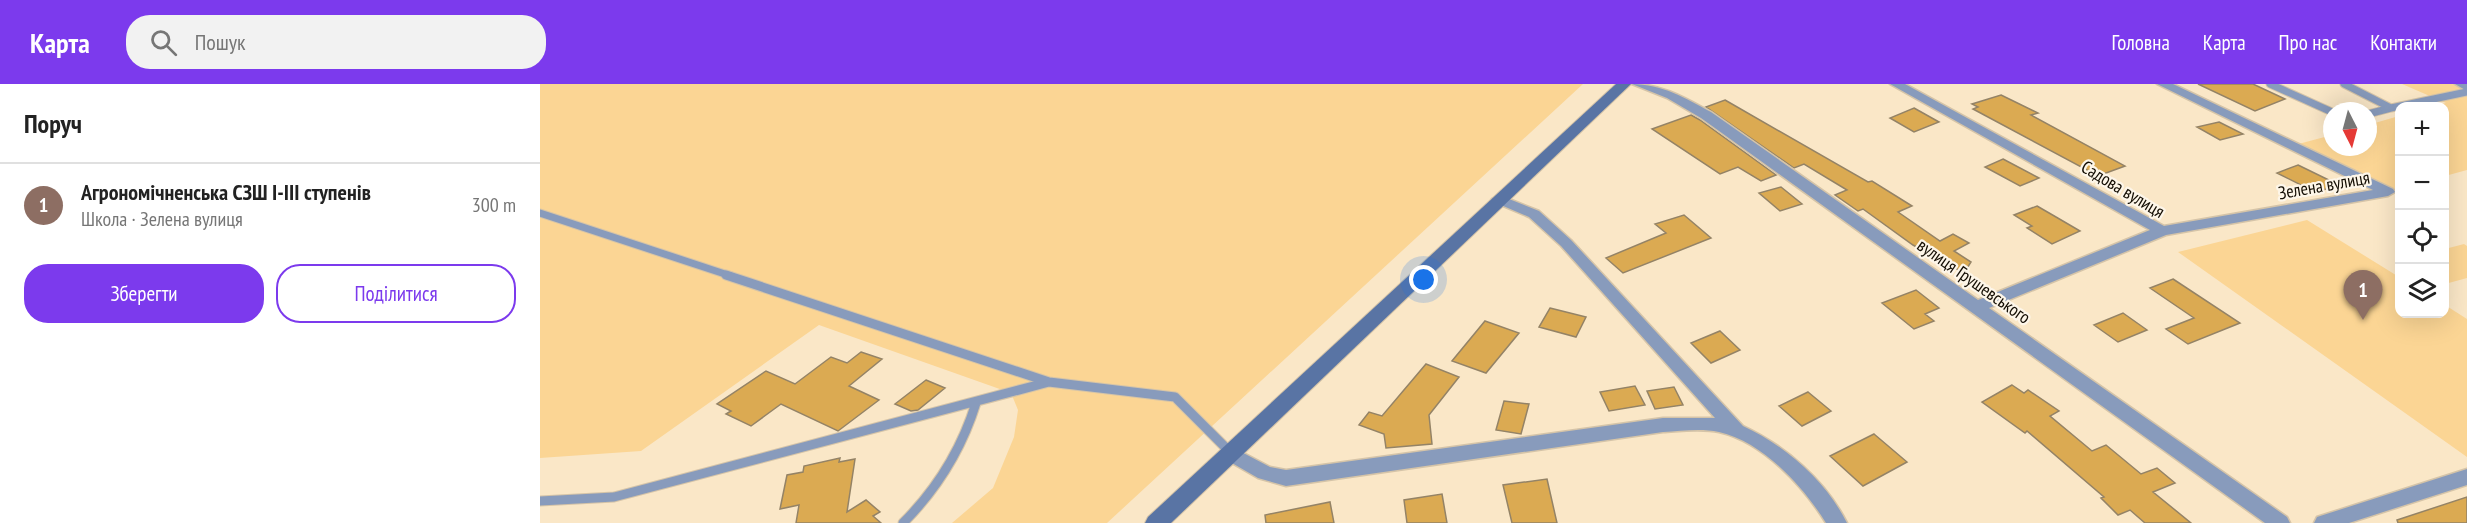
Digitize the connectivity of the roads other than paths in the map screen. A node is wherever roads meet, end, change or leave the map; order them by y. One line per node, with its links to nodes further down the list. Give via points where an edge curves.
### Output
1 (1624, 84): 13 (main road)
2 (1638, 84): 16 (street, вулиця Грушевського, via 1671,95 1700,111)
3 (1896, 84): 15 (street, Садова вулиця)
4 (2163, 84): 15 (street, Зелена вулиця, via 2388,192)
5 (2270, 84): 10 (lane)
6 (2344, 84): 11 (lane)
7 (2461, 84): 8 (street)
8 (2467, 87)
9 (2467, 92): 11 (lane)
10 (2323, 108)
11 (2391, 108): 12 (lane)
12 (2377, 112)
13 (1498, 199): 19 (street, via 1534,214 1566,243); 20 (main road)
14 (540, 213): 17 (lane)
15 (2162, 231): 16 (street, Садова вулиця)
16 (1977, 307): 26 (street, вулиця Грушевського)
17 (1049, 382): 18 (lane); 20 (lane, via 1175,397)
18 (976, 403): 22 (lane, via 614,497); 23 (lane, via 968,429 929,497)
19 (1736, 430): 20 (street, via 1718,424 1663,425 1286,478 1265,473); 25 (street, via 1799,474)
20 (1232, 454): 24 (main road)
21 (2467, 477): 27 (street)
22 (540, 501)
23 (903, 523)
24 (1156, 523)
25 (1837, 523)
26 (2280, 523)
27 (2324, 523)

